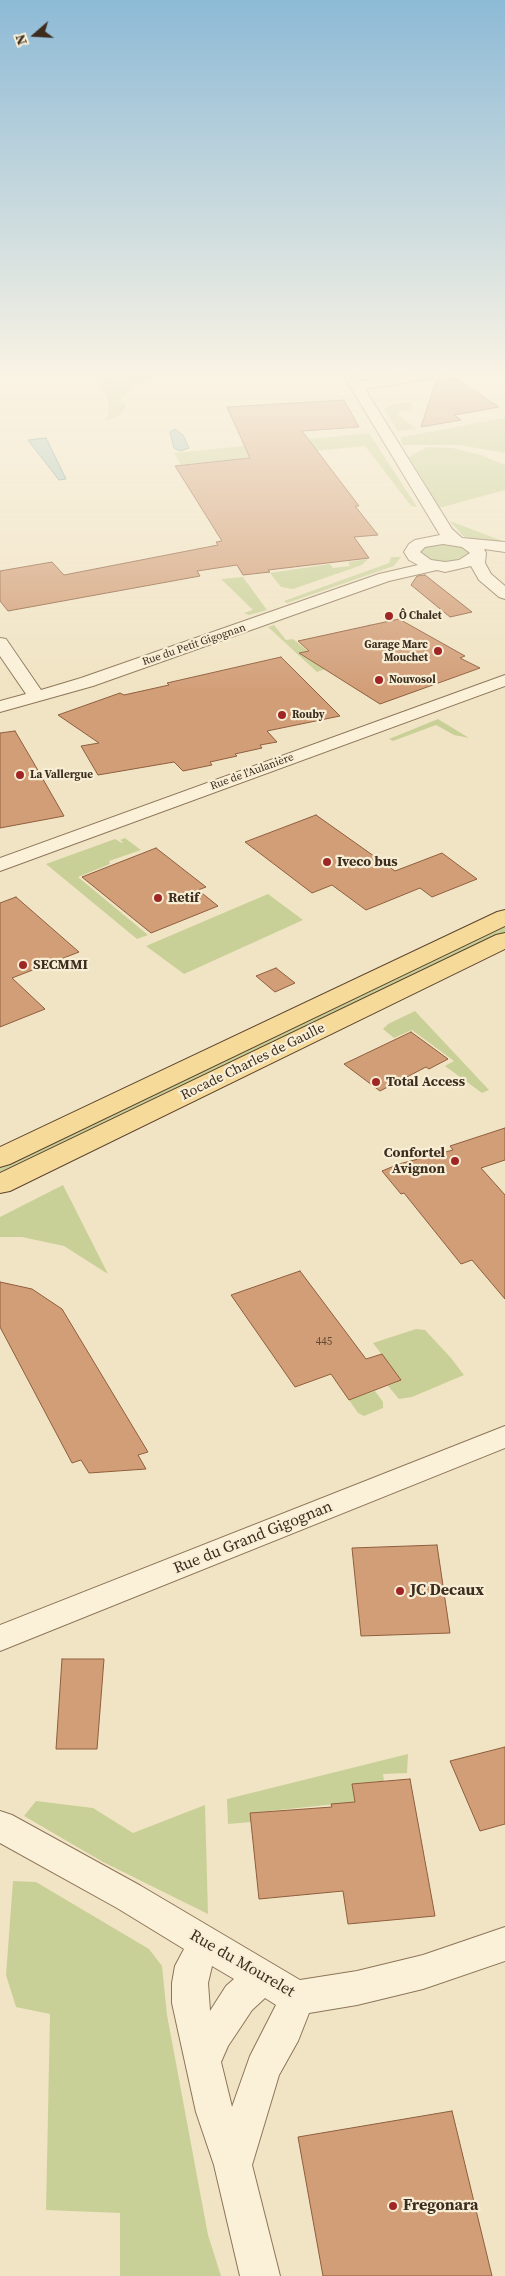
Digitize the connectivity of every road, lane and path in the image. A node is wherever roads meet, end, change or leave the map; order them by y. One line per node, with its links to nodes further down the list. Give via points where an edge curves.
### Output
1 (415, 479): 2 (street)
2 (439, 522): 3 (street); 4 (street, via 446,532)
3 (420, 542): 4 (street, via 437,539); 7 (street, via 412,552)
4 (462, 542): 5 (street); 6 (street, via 475,548)
5 (505, 547): 6 (street, Rue du Petit Gigognan)
6 (476, 557): 8 (street, Rue du Petit Gigognan, via 463,564); 10 (street)
7 (414, 558): 8 (street); 9 (street, Rue du Petit Gigognan)
8 (440, 566): 9 (street, Rue du Petit Gigognan); 10 (street)
9 (385, 577): 14 (street, Rue du Petit Gigognan, via 118,672)
10 (486, 577): 11 (street)
11 (505, 594)
12 (0, 643): 14 (street)
13 (505, 680): 16 (street, Rue de l'Aulanière)
14 (36, 696): 15 (street, Rue du Petit Gigognan)
15 (0, 707)
16 (0, 864)
17 (505, 917): 19 (main road, Rocade Charles de Gaulle)
18 (505, 940): 20 (main road, Rocade Charles de Gaulle)
19 (0, 1158)
20 (0, 1184)
21 (505, 1437): 22 (street, Rue du Grand Gigognan)
22 (0, 1638)
23 (0, 1826): 24 (street, Rue du Mourelet, via 129,1897)
24 (206, 1944): 26 (street, Rue du Mourelet); 28 (street, via 193,1966 190,1983 190,2003)
25 (505, 1944): 27 (street, Rue du Mourelet, via 423,1972)
26 (262, 1977): 27 (street, Rue du Mourelet); 28 (street, via 239,1998)
27 (297, 1998): 29 (street, via 263,2069)
28 (203, 2062): 29 (street)
29 (233, 2165): 30 (street)
30 (260, 2276)

